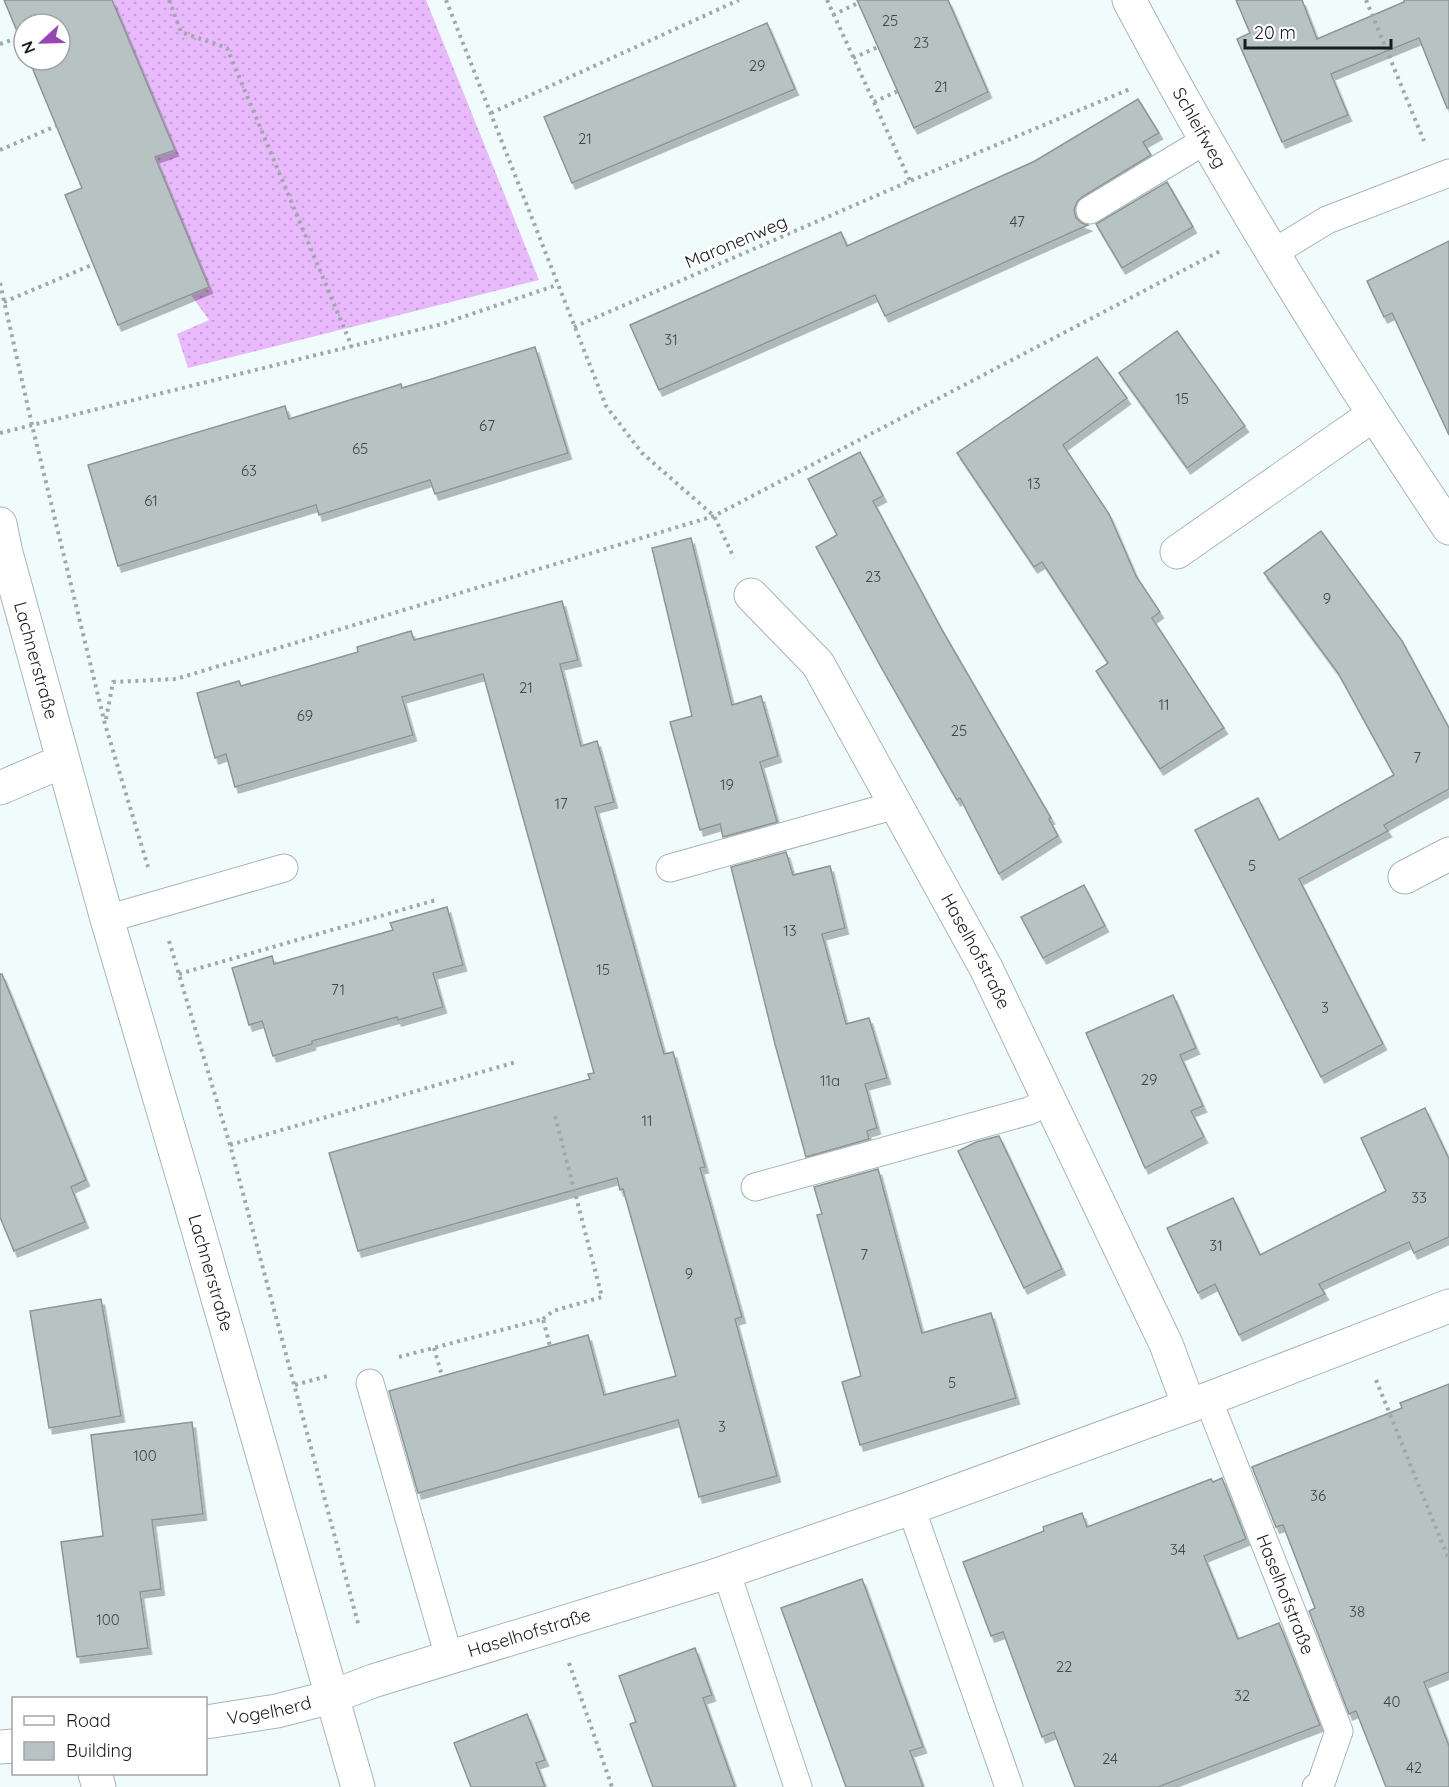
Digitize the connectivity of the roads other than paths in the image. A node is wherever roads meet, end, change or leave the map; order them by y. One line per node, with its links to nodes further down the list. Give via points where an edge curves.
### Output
1 (1129, 0): 2 (street, Schleifweg)
2 (1206, 140): 4 (lane); 5 (street, Schleifweg)
3 (1444, 175): 5 (lane)
4 (1090, 210)
5 (1266, 242): 6 (street, Schleifweg)
6 (1373, 415): 8 (street, Schleifweg); 9 (street)
7 (0, 524): 11 (street, Lachnerstraße)
8 (1449, 528)
9 (1177, 552)
10 (751, 595): 13 (street, Haselhofstraße, via 818,664)
11 (63, 761): 12 (street); 18 (street, Lachnerstraße)
12 (0, 788)
13 (896, 805): 16 (lane); 19 (street, Haselhofstraße, via 986,968)
14 (1449, 855): 17 (street)
15 (284, 868): 18 (lane)
16 (670, 868)
17 (1405, 877)
18 (107, 920): 27 (street, Lachnerstraße)
19 (1050, 1100): 20 (lane, via 1029,1111); 23 (street, Haselhofstraße, via 1166,1344)
20 (755, 1187)
21 (1449, 1305): 23 (street, Haselhofstraße)
22 (370, 1383): 26 (lane)
23 (1198, 1402): 24 (street, Haselhofstraße); 32 (lane, Haselhofstraße, via 1339,1731)
24 (911, 1508): 25 (street, Haselhofstraße); 31 (lane)
25 (726, 1571): 26 (street, Haselhofstraße); 30 (lane)
26 (448, 1657): 27 (street, Haselhofstraße)
27 (332, 1697): 28 (street, Vogelherd, via 277,1711); 29 (street, Lachnerstraße)
28 (207, 1722)
29 (358, 1787)
30 (798, 1787)
31 (1009, 1787)
32 (1316, 1787)

